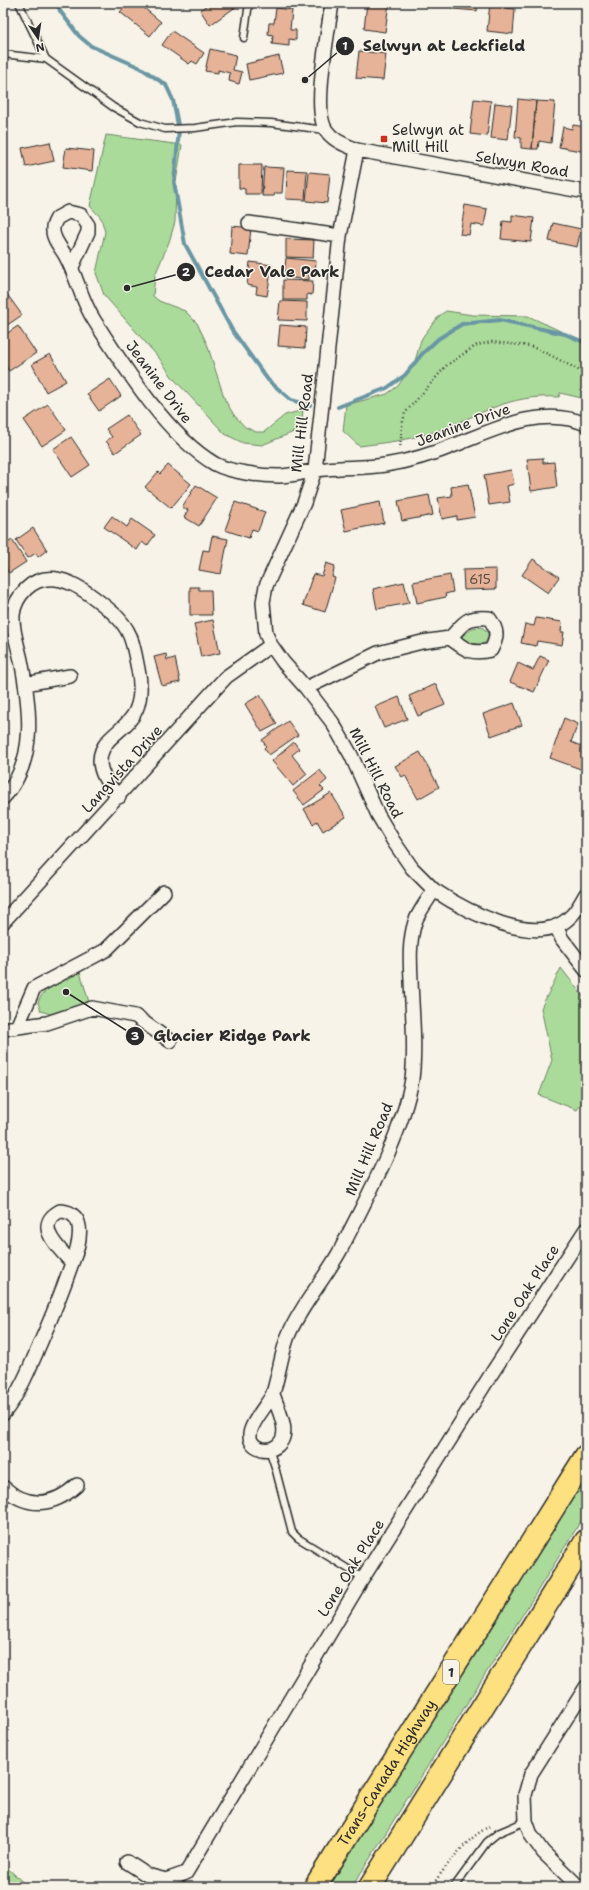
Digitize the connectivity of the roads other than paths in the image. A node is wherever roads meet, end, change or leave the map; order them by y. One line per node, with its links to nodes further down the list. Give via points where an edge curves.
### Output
1 (19, 3): 6 (lane)
2 (249, 3): 4 (lane)
3 (332, 3): 7 (street, via 320,102)
4 (244, 38)
5 (3, 54): 6 (lane)
6 (46, 59): 7 (lane, via 113,107 140,122 165,129 236,122 271,123)
7 (325, 130): 8 (street, Selwyn Road, via 336,140)
8 (356, 150): 9 (street, Selwyn Road); 11 (street, Mill Hill Road)
9 (586, 192)
10 (248, 223): 11 (street)
11 (340, 236): 14 (street, Mill Hill Road)
12 (72, 267): 14 (street, Jeanine Drive, via 81,296 99,328 148,399 192,448 217,465 247,473 280,476)
13 (586, 424): 14 (street, Jeanine Drive, via 560,418 540,417 518,422 419,458 397,463)
14 (315, 470): 16 (street, Mill Hill Road, via 304,503 266,586 263,602 264,621)
15 (450, 638): 19 (street, via 378,653)
16 (270, 645): 19 (street, Mill Hill Road); 20 (street, Langvista Drive, via 226,677)
17 (70, 676): 18 (street)
18 (25, 684): 20 (street, via 13,616 16,604 30,586 42,580 55,578 68,581 109,610 128,628 141,682 140,699 136,712 101,753 100,764 106,784); 21 (street, via 29,735 23,765 9,792)
19 (306, 688): 22 (street, Mill Hill Road, via 332,722 351,755 378,815 394,842 412,868)
20 (119, 796): 25 (street, Langvista Drive)
21 (3, 798)
22 (434, 890): 26 (street, via 456,904 520,929); 33 (street, Mill Hill Road, via 416,921 411,941 414,1054 412,1079 405,1106 394,1138 335,1261 288,1336)
23 (164, 892): 28 (street, via 106,950 34,988)
24 (586, 894): 26 (street, via 570,918)
25 (3, 922)
26 (556, 926): 27 (street, via 562,939)
27 (586, 970)
28 (17, 1027): 29 (street); 30 (street, via 47,1023 92,1008 135,1016)
29 (3, 1029)
30 (170, 1041)
31 (586, 1229): 40 (street, Lone Oak Place)
32 (72, 1263): 34 (street, via 53,1316 31,1365 18,1392)
33 (273, 1394): 35 (street, Mill Hill Road, via 284,1436 281,1443); 35 (street, Mill Hill Road, via 250,1432 256,1445)
34 (3, 1414)
35 (269, 1450): 40 (lane, via 276,1467 292,1532)
36 (586, 1456): 44 (highway, Trans-Canada Highway / 1)
37 (77, 1486): 38 (street, via 60,1498 45,1503 24,1500)
38 (3, 1487)
39 (586, 1541): 45 (highway)
40 (363, 1578): 43 (street, Lone Oak Place, via 186,1874 166,1880 146,1875)
41 (586, 1687): 42 (street, via 531,1774 525,1795)
42 (526, 1821): 46 (lane, via 498,1833 487,1842); 47 (street, via 531,1835 543,1852)
43 (127, 1862)
44 (315, 1887)
45 (370, 1887)
46 (454, 1887)
47 (579, 1887)

